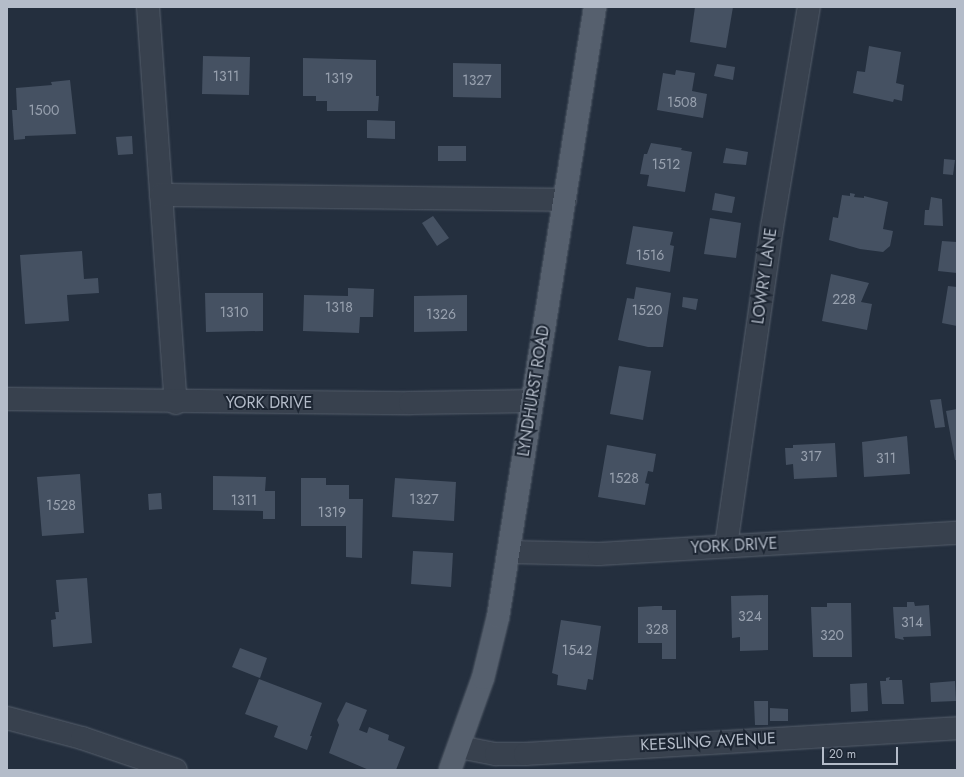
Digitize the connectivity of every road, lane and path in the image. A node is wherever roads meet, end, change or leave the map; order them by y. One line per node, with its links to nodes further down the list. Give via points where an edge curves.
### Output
1 (148, 7): 4 (street)
2 (595, 7): 5 (main road, LYNDHURST ROAD)
3 (809, 7): 10 (street, LOWRY LANE, via 772,227)
4 (161, 195): 5 (street); 8 (street)
5 (565, 200): 7 (main road, LYNDHURST ROAD)
6 (7, 399): 8 (street, YORK DRIVE)
7 (532, 401): 8 (street, YORK DRIVE); 11 (main road, LYNDHURST ROAD)
8 (176, 402)
9 (957, 533): 10 (street, YORK DRIVE)
10 (726, 546): 11 (street, YORK DRIVE, via 599,554)
11 (510, 552): 14 (main road, LYNDHURST ROAD, via 485,670)
12 (7, 718): 15 (street, via 82,738)
13 (957, 728): 14 (street, KEESLING AVENUE, via 525,754 496,754)
14 (459, 747): 16 (main road, LYNDHURST ROAD)
15 (176, 770)
16 (450, 770)

